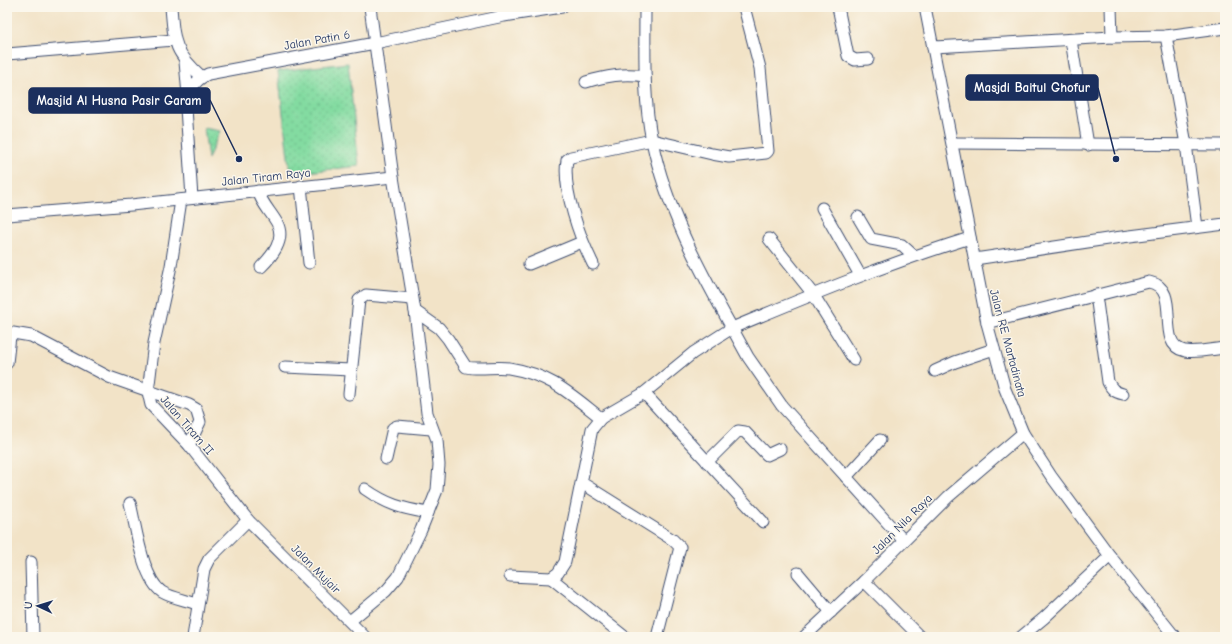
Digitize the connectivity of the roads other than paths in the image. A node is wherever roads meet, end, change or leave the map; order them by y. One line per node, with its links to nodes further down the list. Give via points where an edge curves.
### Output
1 (171, 7): 13 (street)
2 (370, 7): 15 (street)
3 (562, 7): 9 (street, Jalan Patin 6)
4 (645, 7): 20 (street)
5 (744, 7): 24 (street, via 760,68 768,151 729,156)
6 (838, 7): 18 (street, via 848,56 855,60)
7 (925, 7): 16 (street, Jalan RE Martadinata)
8 (1111, 7): 12 (street)
9 (502, 12): 15 (street, Jalan Patin 6)
10 (1225, 28): 11 (street)
11 (1166, 36): 12 (street); 26 (street)
12 (1112, 37): 14 (street)
13 (174, 40): 17 (street); 19 (street)
14 (1071, 40): 16 (street); 27 (street)
15 (375, 43): 21 (street, Jalan Patin 6, via 221,70); 29 (street)
16 (934, 47): 25 (street, Jalan RE Martadinata)
17 (7, 54)
18 (868, 59)
19 (186, 62): 21 (street); 23 (street)
20 (645, 76): 22 (street, via 609,75); 24 (street)
21 (202, 77): 23 (street, Jalan Patin 6, via 193,84)
22 (586, 82)
23 (188, 95): 32 (street)
24 (652, 140): 40 (street, via 571,157 567,160 570,197); 53 (street, via 676,217)
25 (953, 144): 27 (street); 38 (street, Jalan RE Martadinata)
26 (1186, 144): 27 (street); 28 (street); 37 (street)
27 (1088, 145)
28 (1225, 145)
29 (393, 177): 30 (street, Jalan Tiram Raya); 50 (street)
30 (301, 186): 31 (street, Jalan Tiram Raya); 43 (street)
31 (258, 191): 32 (street, Jalan Tiram Raya); 46 (street, via 261,201 279,230 275,253)
32 (187, 199): 34 (street, Jalan Tiram Raya); 61 (street, Jalan Tiram II, via 154,343)
33 (822, 208): 47 (street)
34 (7, 215)
35 (858, 217): 41 (street, via 871,239 902,245)
36 (1225, 224): 37 (street)
37 (1197, 227): 42 (street)
38 (970, 238): 41 (street); 42 (street, Jalan RE Martadinata)
39 (769, 239): 48 (street)
40 (582, 242): 44 (street); 45 (street)
41 (913, 255): 47 (street)
42 (974, 259): 52 (street, Jalan RE Martadinata)
43 (309, 263)
44 (529, 264)
45 (593, 264)
46 (262, 267)
47 (860, 275): 48 (street)
48 (813, 294): 53 (street); 56 (street)
49 (1096, 295): 52 (street); 54 (street, via 1149,282 1158,284 1163,289 1166,299 1173,343 1185,351); 64 (street, via 1108,382 1116,393)
50 (412, 300): 51 (street); 59 (street, via 366,295 361,297 357,306)
51 (415, 311): 65 (street, via 439,328 466,366 508,368 545,377 558,384); 66 (street)
52 (987, 323): 55 (street, Jalan RE Martadinata)
53 (732, 328): 62 (street, via 693,353); 73 (street, via 748,357 782,406)
54 (1225, 348)
55 (994, 349): 60 (street); 67 (street, Jalan RE Martadinata, via 1005,389)
56 (854, 360)
57 (7, 363): 61 (street, via 10,336 20,333 31,336 109,377)
58 (285, 368): 59 (street)
59 (351, 370): 63 (street)
60 (935, 371)
61 (148, 392): 69 (street, Jalan Tiram II, via 151,405); 69 (street, via 196,409 200,422)
62 (644, 393): 65 (street); 72 (street)
63 (349, 394)
64 (1124, 394)
65 (601, 418): 74 (street, via 592,429)
66 (431, 429): 71 (street, via 397,426 392,428); 77 (street, via 437,440 439,465 437,490)
67 (1023, 433): 80 (street, Jalan Nila Raya, via 948,497); 81 (street, Jalan RE Martadinata)
68 (880, 440): 73 (street)
69 (189, 445): 78 (street, Jalan Tiram II)
70 (780, 449): 72 (street, via 767,455 745,432 738,431)
71 (386, 459)
72 (707, 462): 79 (street)
73 (846, 478): 80 (street)
74 (582, 483): 85 (street, via 565,562 562,569); 94 (street, via 673,540 680,547)
75 (365, 489): 77 (street, via 393,506)
76 (130, 503): 87 (street, via 146,569 154,584 167,594)
77 (428, 513): 89 (street, via 398,577 386,591)
78 (248, 520): 87 (street, via 209,559 204,569); 89 (street, Jalan Mujair)
79 (763, 522)
80 (904, 541): 86 (street, Jalan Nila Raya)
81 (1110, 556): 97 (street); 98 (street, Jalan RE Martadinata)
82 (31, 562): 90 (street)
83 (798, 573): 88 (street)
84 (510, 576): 85 (street)
85 (551, 578): 93 (street)
86 (864, 581): 88 (street, Jalan Nila Raya); 96 (street)
87 (197, 604): 91 (street)
88 (831, 612): 95 (street, Jalan Nila Raya)
89 (350, 621): 92 (street, Jalan Mujair)
90 (33, 637)
91 (193, 637)
92 (365, 637)
93 (625, 637)
94 (657, 637)
95 (804, 637)
96 (920, 637)
97 (1021, 637)
98 (1175, 637)

